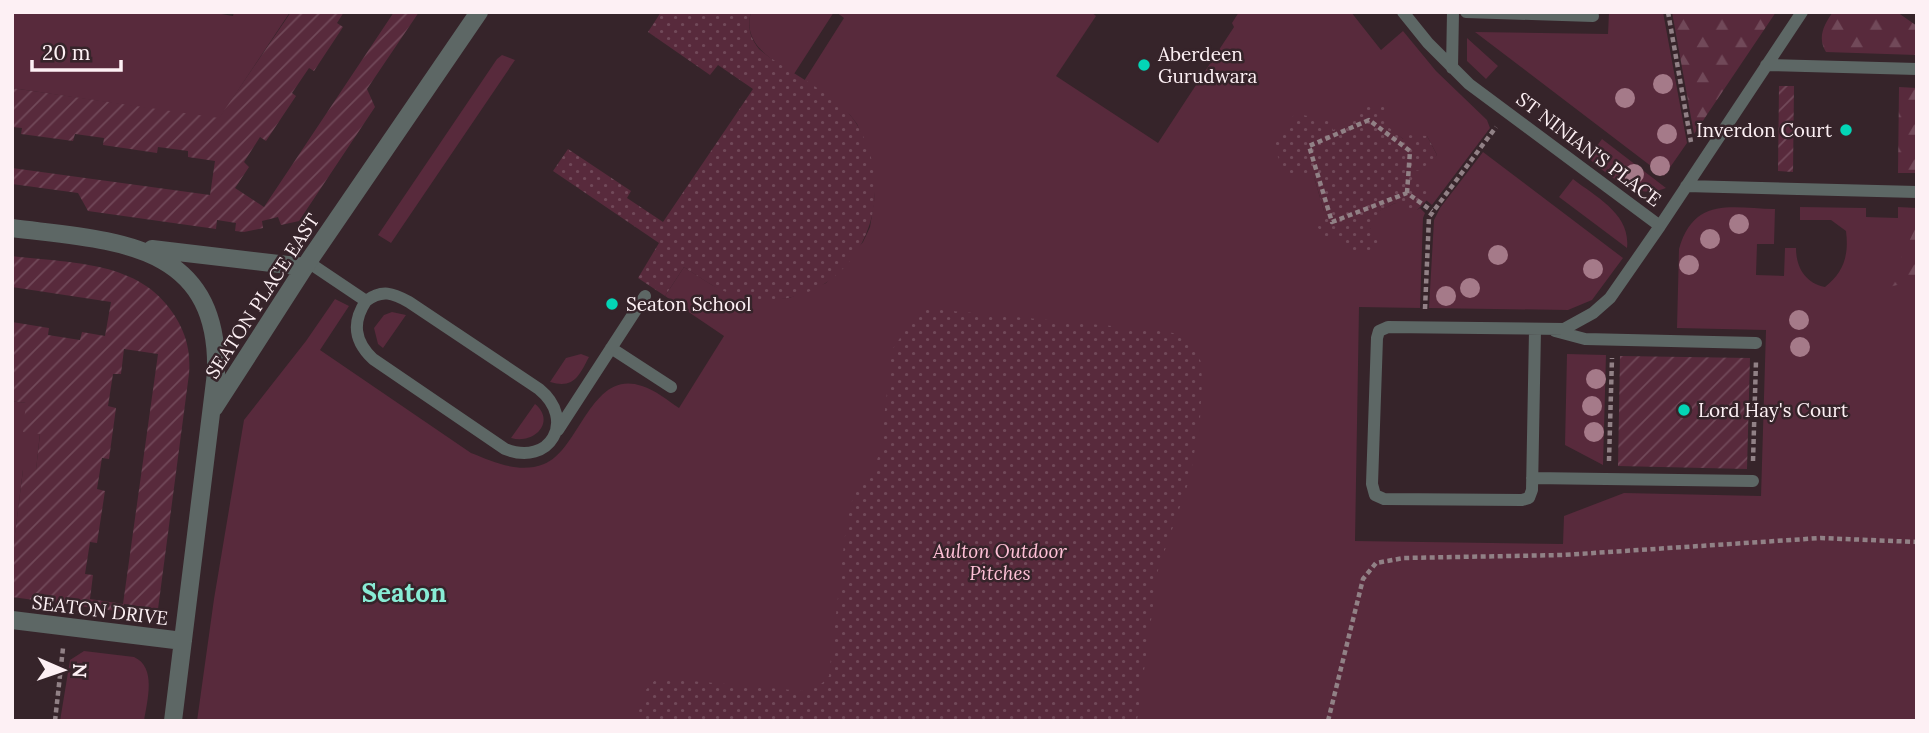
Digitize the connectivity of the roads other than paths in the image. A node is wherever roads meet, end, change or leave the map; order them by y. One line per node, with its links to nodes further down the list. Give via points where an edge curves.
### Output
1 (479, 12): 15 (street, SEATON PLACE EAST)
2 (1404, 12): 8 (lane, ST NINIAN'S PLACE)
3 (1453, 12): 8 (lane)
4 (1466, 12): 6 (lane)
5 (1802, 12): 7 (lane, ST NINIAN'S PLACE)
6 (1593, 16)
7 (1766, 65): 9 (lane); 10 (lane, ST NINIAN'S PLACE)
8 (1452, 68): 12 (lane, ST NINIAN'S PLACE)
9 (1917, 69)
10 (1686, 186): 11 (lane); 12 (lane, ST NINIAN'S PLACE)
11 (1917, 191)
12 (1660, 226): 19 (lane, via 1610,298 1581,320)
13 (12, 228): 14 (street)
14 (135, 247): 15 (street); 23 (street, via 177,270 200,295 209,313 217,350)
15 (307, 264): 17 (lane); 23 (street, SEATON PLACE EAST)
16 (645, 296): 21 (lane)
17 (366, 301): 24 (lane, via 382,293 400,297 539,389 556,409 558,423); 24 (lane, via 359,311 356,332 373,359 505,449 534,453)
18 (1535, 330): 19 (lane); 25 (lane); 25 (lane, via 1382,328 1377,334 1372,484 1375,495 1384,499 1522,500 1530,498)
19 (1552, 330): 20 (lane, via 1573,338)
20 (1756, 343)
21 (611, 348): 22 (lane); 24 (lane)
22 (671, 387)
23 (212, 411): 28 (street, SEATON PLACE EAST)
24 (552, 440)
25 (1532, 478): 26 (lane)
26 (1753, 481)
27 (12, 620): 28 (street, SEATON DRIVE)
28 (183, 641): 29 (street, SEATON PLACE EAST)
29 (173, 721)

